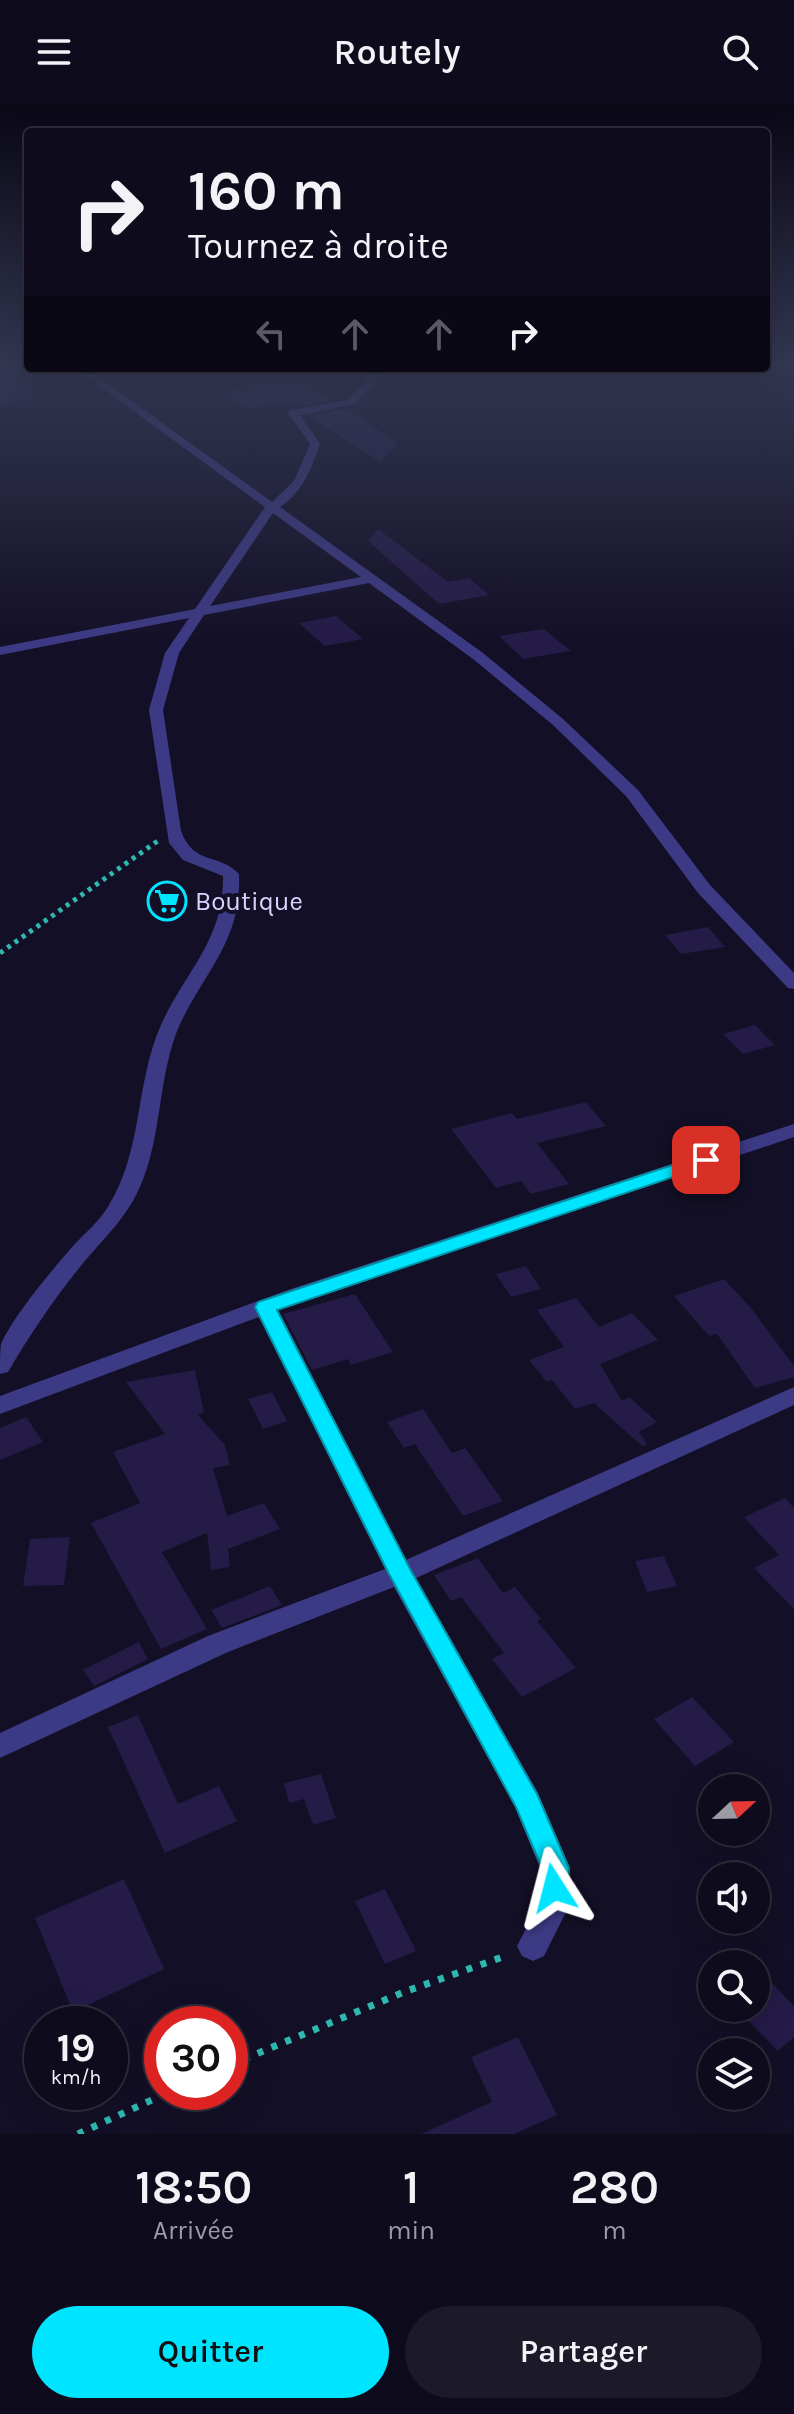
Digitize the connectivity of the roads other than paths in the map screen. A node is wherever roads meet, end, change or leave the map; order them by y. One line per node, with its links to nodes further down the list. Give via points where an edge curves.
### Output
1 (200, 457): 3 (street)
2 (310, 457): 3 (street, via 299,487)
3 (270, 508): 4 (street); 5 (street)
4 (370, 579): 5 (street); 7 (street, via 478,656 558,722 632,793 704,889)
5 (200, 612): 6 (street); 10 (street, via 172,653 156,710 177,848 190,860 231,874 233,890 220,944 170,1026 135,1178 116,1212 19,1332)
6 (0, 651)
7 (794, 984)
8 (794, 1130): 9 (street)
9 (265, 1307): 12 (street); 13 (street)
10 (0, 1366)
11 (794, 1395): 13 (street)
12 (0, 1405)
13 (400, 1574): 14 (street, via 218,1644); 15 (street, via 528,1802 555,1868 553,1908)
14 (0, 1746)
15 (533, 1946)

